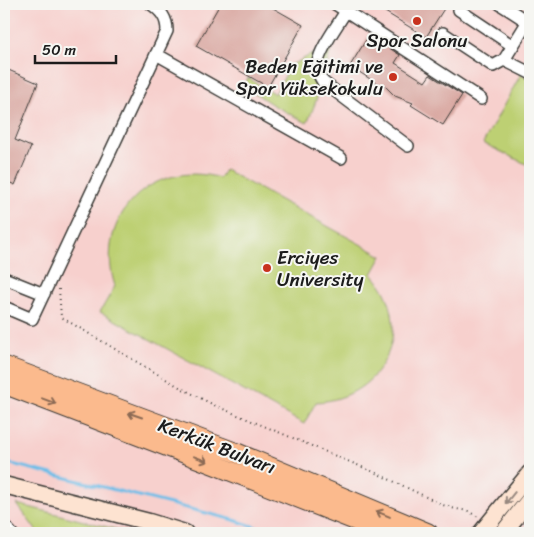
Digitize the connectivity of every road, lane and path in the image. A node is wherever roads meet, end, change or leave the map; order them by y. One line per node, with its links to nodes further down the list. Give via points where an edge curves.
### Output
1 (151, 4): 9 (street, via 161,12 167,27)
2 (335, 4): 5 (street)
3 (500, 4): 6 (street)
4 (459, 10): 8 (street)
5 (346, 11): 12 (street); 13 (street, via 319,57 320,78)
6 (529, 20): 8 (street)
7 (443, 33): 10 (street, via 493,66)
8 (513, 46): 10 (street)
9 (156, 54): 14 (street); 15 (street)
10 (504, 60): 11 (street)
11 (530, 73)
12 (481, 99)
13 (408, 146)
14 (341, 158)
15 (57, 265): 17 (street); 26 (path, via 61,317 216,406 374,472 443,505 468,511)
16 (4, 278): 17 (street)
17 (44, 294): 18 (street, via 32,319)
18 (4, 307)
19 (4, 366): 31 (main road, Kerkük Bulvarı, one-way to 19, via 228,450)
20 (4, 384): 30 (main road, Kerkük Bulvarı, one-way to 30)
21 (530, 473): 26 (street, one-way to 26)
22 (4, 485): 29 (street)
23 (4, 496): 28 (street)
24 (530, 499): 32 (street)
25 (4, 521): 27 (lane)
26 (485, 528)
27 (15, 533)
28 (152, 533)
29 (185, 533)
30 (387, 533)
31 (428, 533)
32 (503, 533)

